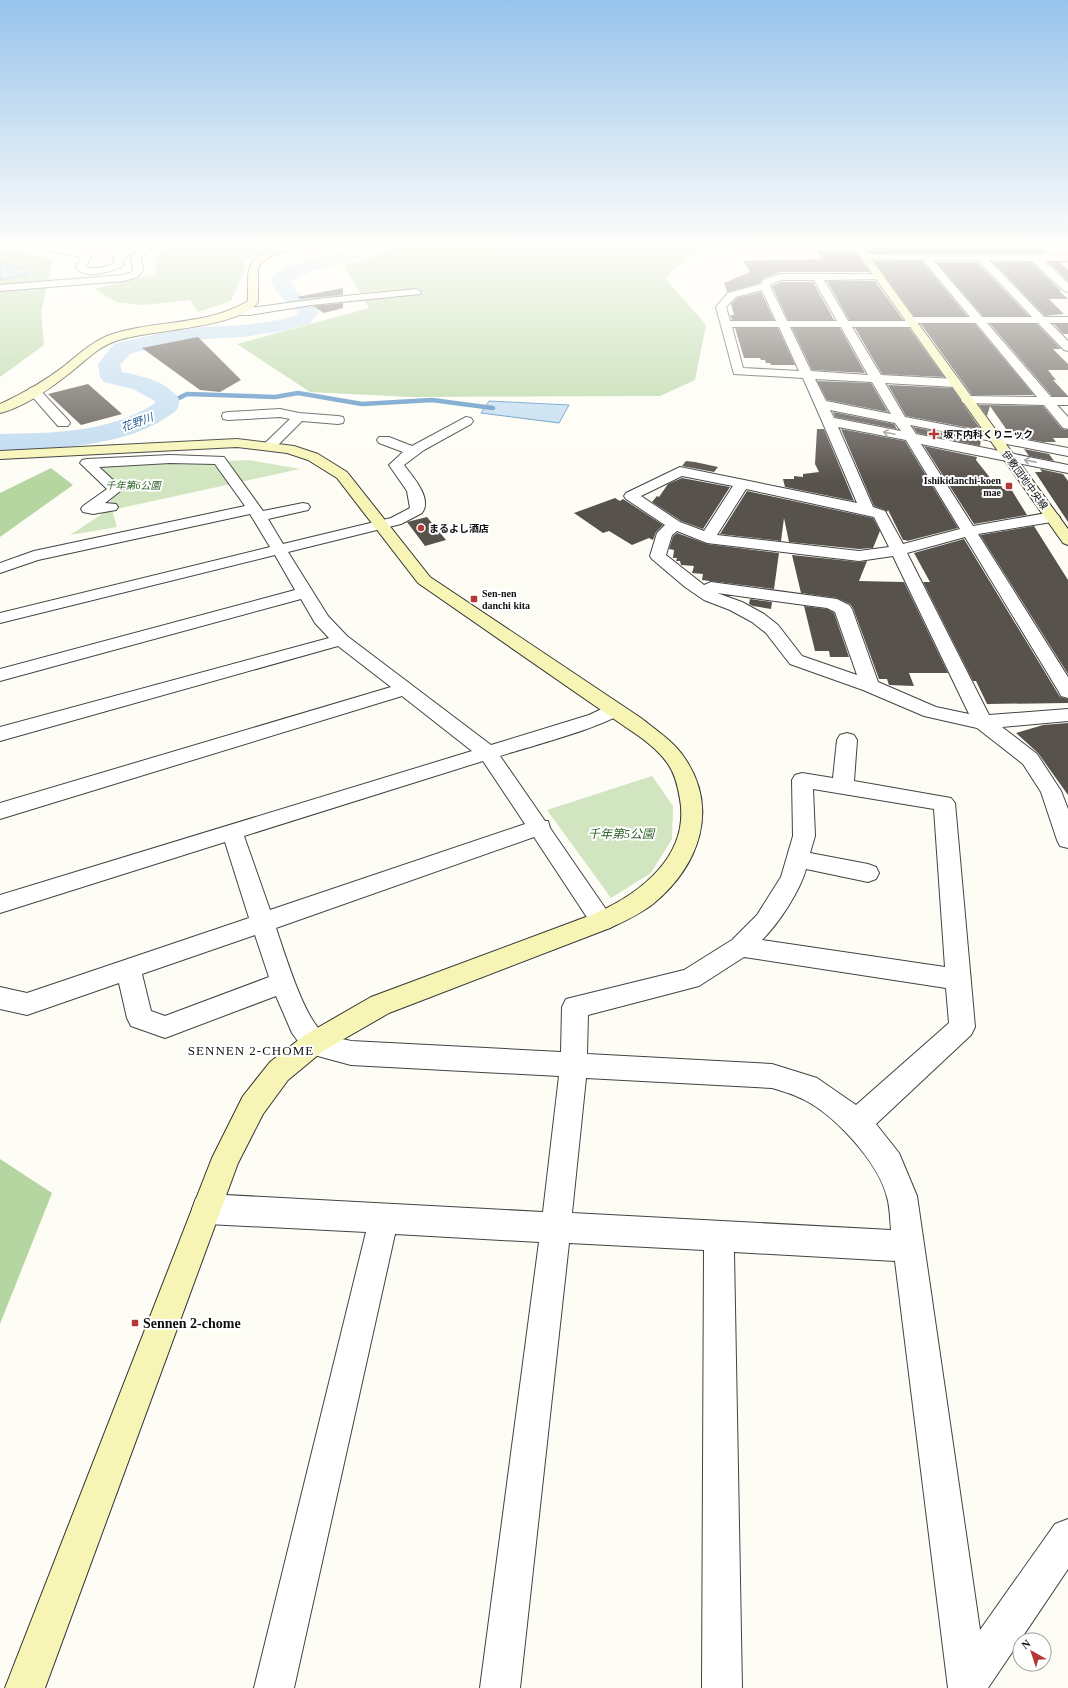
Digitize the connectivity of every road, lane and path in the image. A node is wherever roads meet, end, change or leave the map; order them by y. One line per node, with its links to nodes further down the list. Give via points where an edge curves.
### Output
1 (188, 324): 13 (street, via 113,338 95,346)
2 (726, 324): 3 (street); 10 (street, via 738,371)
3 (783, 324): 4 (street); 10 (street)
4 (844, 324): 5 (street); 11 (street)
5 (852, 324)
6 (913, 324): 12 (street, 伊敷団地中央線)
7 (981, 324): 15 (street)
8 (1044, 324): 9 (street)
9 (1068, 348)
10 (807, 374): 11 (street); 17 (street)
11 (876, 378): 12 (street); 21 (street)
12 (955, 383): 14 (street, 伊敷団地中央線)
13 (34, 392): 18 (street); 25 (street)
14 (968, 400): 15 (street); 28 (street, 伊敷団地中央線)
15 (1047, 401): 16 (street); 26 (street)
16 (1068, 401)
17 (820, 404): 21 (street); 24 (street)
18 (0, 409)
19 (228, 416): 20 (street, via 280,413)
20 (299, 417): 22 (street); 30 (street)
21 (900, 419): 27 (street); 28 (street)
22 (338, 420)
23 (466, 421): 31 (street)
24 (829, 421): 27 (street, one-way to 24); 39 (street)
25 (63, 423)
26 (1068, 425)
27 (911, 438): 34 (street); 44 (street)
28 (995, 438): 32 (street); 34 (street, 伊敷団地中央線)
29 (384, 440): 31 (street)
30 (268, 446): 33 (street, via 237,443); 42 (street, via 301,452 328,464 342,475)
31 (414, 450): 42 (street, via 396,465 415,490 418,499 417,510 396,521)
32 (1068, 452)
33 (0, 455)
34 (1009, 457): 35 (street, one-way to 34); 41 (street, 伊敷団地中央線)
35 (1068, 469)
36 (742, 484): 39 (street); 43 (street, via 680,471 631,496); 45 (street)
37 (111, 507): 40 (street, via 88,510 116,488 87,463 219,460)
38 (303, 507): 40 (street)
39 (867, 510): 48 (street, via 880,514)
40 (257, 514): 47 (street); 49 (street, via 246,510 34,556)
41 (1052, 517): 44 (street, via 1020,520); 46 (street, 伊敷団地中央線)
42 (381, 525): 47 (street); 58 (street, via 424,580)
43 (675, 525): 45 (street); 50 (street, via 665,533 658,556)
44 (969, 532): 48 (street); 57 (street)
45 (707, 538): 48 (street, via 858,556)
46 (1068, 540)
47 (278, 550): 51 (street); 52 (street)
48 (898, 550): 60 (street)
49 (0, 568)
50 (692, 584): 55 (street, via 710,596 758,618 772,629 796,660); 55 (street, via 831,603 842,609)
51 (305, 593): 53 (street, via 321,619); 54 (street)
52 (0, 618)
53 (341, 640): 56 (street); 61 (street)
54 (0, 674)
55 (870, 686): 60 (street, via 931,712)
56 (406, 689): 63 (street); 65 (street)
57 (1068, 692)
58 (615, 710): 63 (street, via 596,719); 72 (street, via 659,742 676,761 686,778 691,803 691,829 679,859 659,884 635,904)
59 (1068, 714): 60 (street)
60 (983, 722): 68 (street, via 1030,759 1051,791)
61 (0, 734)
62 (846, 740): 64 (street)
63 (488, 752): 66 (street); 67 (street)
64 (843, 787): 69 (street, via 802,780 804,836); 76 (street, via 944,803)
65 (0, 811)
66 (540, 827): 72 (street); 73 (street)
67 (232, 832): 71 (street); 73 (street)
68 (1068, 840)
69 (799, 859): 70 (street); 74 (street, via 792,879 765,922)
70 (868, 873)
71 (0, 904)
72 (602, 921): 79 (street, via 380,1005)
73 (263, 923): 75 (street); 77 (street)
74 (741, 947): 76 (street); 80 (street, via 690,979 575,1007)
75 (129, 970): 77 (street, via 140,1018 165,1027); 78 (street, via 27,1004)
76 (957, 979): 81 (street, via 962,1027)
77 (283, 982): 79 (street, via 301,1025)
78 (0, 998)
79 (314, 1043): 80 (street, via 351,1053); 82 (street, via 279,1071 253,1105 226,1158)
80 (574, 1065): 81 (street, via 772,1076 807,1087 835,1105); 84 (street)
81 (856, 1123): 86 (street, via 889,1163 902,1196)
82 (207, 1209): 83 (street); 89 (street)
83 (384, 1218): 84 (street); 90 (street)
84 (556, 1227): 85 (street); 91 (street)
85 (719, 1236): 86 (street); 92 (street)
86 (909, 1246): 88 (street)
87 (1068, 1537): 88 (street)
88 (968, 1685)
89 (25, 1688)
90 (274, 1688)
91 (500, 1688)
92 (722, 1688)

